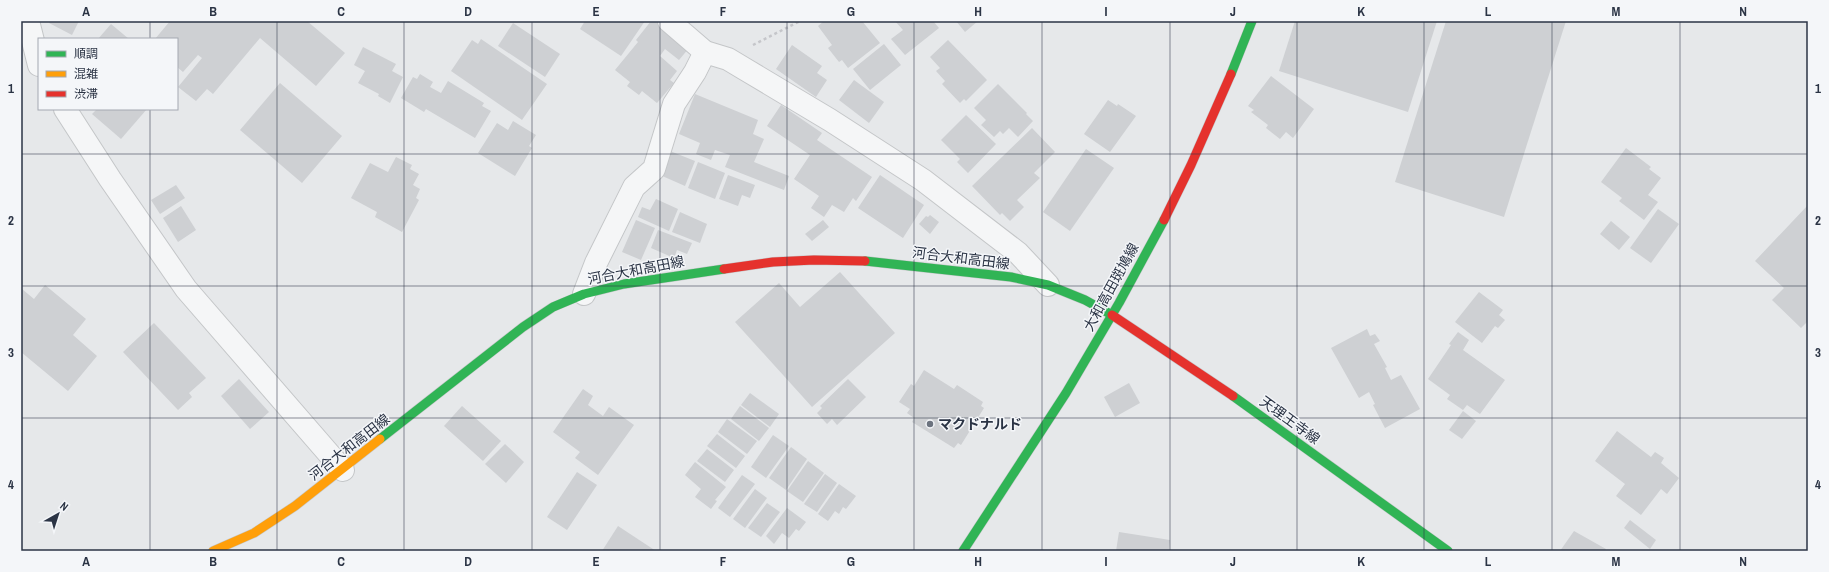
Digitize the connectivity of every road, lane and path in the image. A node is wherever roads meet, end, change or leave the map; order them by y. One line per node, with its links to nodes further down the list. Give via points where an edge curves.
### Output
1 (28, 21): 7 (street)
2 (670, 21): 5 (street)
3 (800, 21): 6 (path)
4 (1252, 21): 11 (main road, 大和高田斑鳩線, via 1235,67 1186,176)
5 (705, 52): 6 (street); 10 (street, via 674,104 654,169 634,187 596,263)
6 (728, 60): 9 (street, via 830,120 923,180 1018,253)
7 (38, 61)
8 (67, 110): 12 (street, via 110,179 186,289)
9 (1048, 285): 10 (main road, 河合大和高田線, via 1011,277 869,261 814,260 773,262 632,282); 11 (main road, 河合大和高田線)
10 (584, 294): 12 (main road, 河合大和高田線, via 553,307 523,327)
11 (1112, 315): 14 (main road, 大和高田斑鳩線, via 1066,393); 15 (main road, 天理王寺線, via 1225,390)
12 (343, 470): 13 (main road, 河合大和高田線, via 254,533)
13 (213, 551)
14 (963, 551)
15 (1448, 551)

